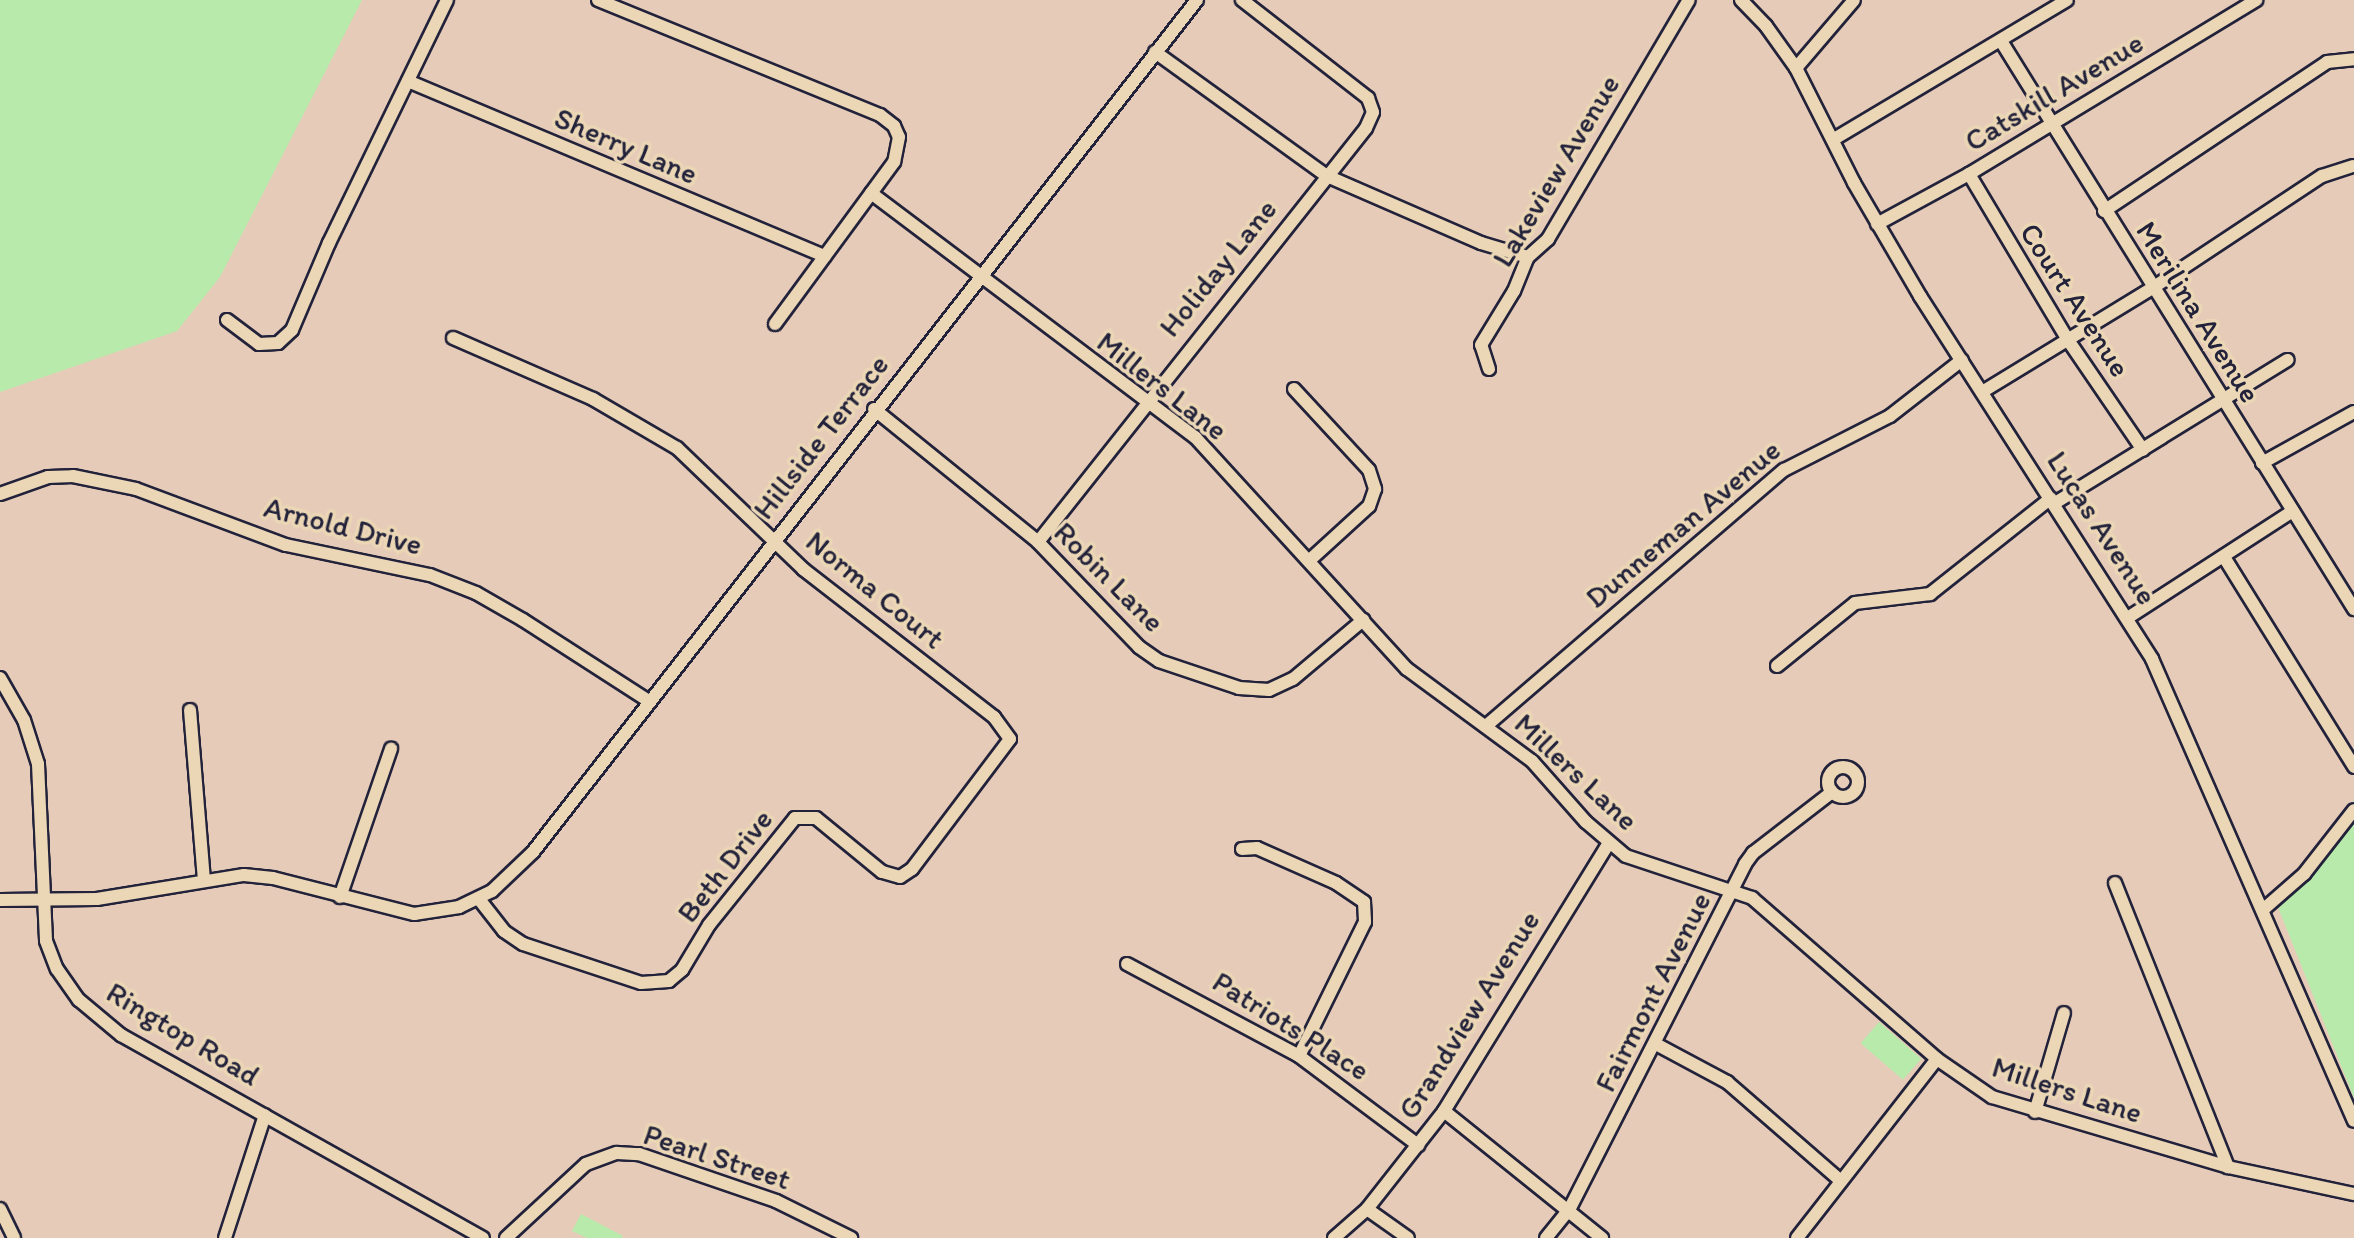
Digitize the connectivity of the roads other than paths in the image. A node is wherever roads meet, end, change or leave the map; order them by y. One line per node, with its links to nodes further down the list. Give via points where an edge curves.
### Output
1 (447, 0): 14 (street)
2 (598, 0): 20 (street, via 887,120 899,137 899,150)
3 (1197, 0): 11 (street, Hillside Terrace)
4 (1242, 0): 19 (street, Holiday Lane, via 1368,98 1373,112 1365,129)
5 (1689, 0): 24 (street, Lakeview Avenue, via 1548,239)
6 (1741, 0): 13 (street, Lucas Avenue)
7 (1854, 0): 13 (street)
8 (2067, 0): 10 (street)
9 (2256, 0): 15 (street, Catskill Avenue)
10 (2001, 41): 15 (street, Merilina Avenue); 16 (street)
11 (1155, 52): 19 (street); 25 (street, Hillside Terrace)
12 (2354, 59): 21 (street, via 2327,62)
13 (1796, 68): 16 (street, Lucas Avenue)
14 (408, 80): 23 (street, Sherry Lane); 27 (street, via 292,330 278,343 258,344)
15 (2051, 124): 18 (street, Catskill Avenue); 21 (street, Merilina Avenue)
16 (1834, 139): 22 (street, Lucas Avenue)
17 (2352, 166): 26 (street, via 2322,176)
18 (1969, 174): 22 (street, Catskill Avenue); 30 (street, Court Avenue)
19 (1327, 176): 24 (street, via 1481,243); 37 (street, Holiday Lane)
20 (871, 193): 23 (street); 25 (street, Millers Lane)
21 (2104, 211): 26 (street, Merilina Avenue)
22 (1877, 224): 31 (street, Lucas Avenue)
23 (825, 256): 28 (street)
24 (1528, 257): 33 (street, Lakeview Avenue, via 1514,291 1481,345)
25 (981, 275): 37 (street, Millers Lane); 38 (street, Hillside Terrace)
26 (2151, 289): 30 (street); 36 (street, Merilina Avenue)
27 (227, 320)
28 (775, 324)
29 (453, 338): 45 (street, Norma Court, via 647,427 677,448)
30 (2068, 340): 35 (street); 40 (street, Court Avenue)
31 (1962, 360): 35 (street, Lucas Avenue); 56 (street, Dunneman Avenue, via 1891,416 1784,470)
32 (2287, 360): 36 (street)
33 (1489, 369)
34 (1294, 389): 48 (street, via 1369,470 1375,489 1369,506)
35 (1982, 392): 43 (street, Lucas Avenue)
36 (2223, 401): 40 (street); 41 (street, Merilina Avenue)
37 (1145, 402): 46 (street, Holiday Lane); 48 (street, Millers Lane, via 1195,437)
38 (874, 409): 45 (street, Hillside Terrace); 46 (street, Robin Lane)
39 (2354, 412): 41 (street)
40 (2143, 450): 43 (street)
41 (2262, 463): 44 (street, Merilina Avenue)
42 (0, 494): 54 (street, Arnold Drive, via 48,477 73,476 136,489 286,545 430,575 500,606)
43 (2053, 500): 50 (street, Lucas Avenue); 52 (street, via 1930,594 1855,603)
44 (2293, 511): 47 (street); 49 (street, Merilina Avenue)
45 (773, 541): 54 (street, Hillside Terrace); 57 (street, Norma Court, via 994,718)
46 (1038, 542): 51 (street, Robin Lane, via 1139,647 1159,660 1239,688 1269,690 1293,679)
47 (2224, 556): 50 (street); 59 (street)
48 (1311, 559): 51 (street, Millers Lane)
49 (2354, 609)
50 (2129, 617): 71 (street, Lucas Avenue)
51 (1363, 620): 56 (street, Millers Lane, via 1407,669)
52 (1777, 666)
53 (0, 678): 70 (street, Ringtop Road, via 24,720 38,764)
54 (650, 702): 68 (street, Hillside Terrace, via 533,852 513,875)
55 (190, 710): 64 (street)
56 (1486, 726): 62 (street, Millers Lane, via 1540,769)
57 (1010, 739): 68 (street, Beth Drive, via 912,869 900,877 882,872 816,818 795,818 709,925 682,970 669,981 641,983 523,944 503,930)
58 (391, 749): 67 (street)
59 (2354, 767)
60 (1832, 792): 66 (street, Fairmont Avenue, via 1753,853)
61 (2354, 810): 71 (street, via 2304,874)
62 (1609, 843): 66 (street, Millers Lane, via 1647,866); 77 (street, Grandview Avenue)
63 (1242, 849): 75 (street, via 1257,848 1336,883 1364,902 1365,922)
64 (204, 879): 67 (street, Hillside Terrace, via 273,878); 70 (street, Hillside Terrace, via 140,894)
65 (2115, 883): 82 (street)
66 (1735, 890): 74 (street, Fairmont Avenue); 76 (street, Millers Lane, via 1779,919)
67 (340, 897): 68 (street, Hillside Terrace, via 414,914)
68 (479, 899)
69 (0, 900): 70 (street, Hillside Terrace)
70 (44, 900): 79 (street, Ringtop Road, via 46,941 57,969 89,1010 121,1035)
71 (2265, 908): 80 (street, Lucas Avenue)
72 (1127, 964): 75 (street, Patriots Place)
73 (2064, 1013): 78 (street)
74 (1656, 1044): 83 (street, via 1727,1082); 87 (street, Fairmont Avenue)
75 (1299, 1056): 81 (street, Patriots Place)
76 (1937, 1059): 78 (street, Millers Lane, via 1969,1085); 83 (street)
77 (1444, 1111): 81 (street, Grandview Avenue); 87 (street)
78 (2035, 1112): 82 (street, Millers Lane)
79 (265, 1115): 89 (street); 90 (street, Ringtop Road)
80 (2354, 1121)
81 (1418, 1145): 86 (street, Grandview Avenue)
82 (2228, 1167): 84 (street, Millers Lane)
83 (1841, 1181): 97 (street)
84 (2354, 1194)
85 (0, 1209): 88 (street)
86 (1367, 1209): 93 (street, Grandview Avenue); 94 (street)
87 (1569, 1210): 95 (street, Fairmont Avenue); 96 (street)
88 (14, 1238)
89 (225, 1238)
90 (483, 1238)
91 (506, 1238): 92 (street, Pearl Street, via 586,1164 617,1153 639,1154 776,1201)
92 (851, 1238)
93 (1334, 1238)
94 (1408, 1238)
95 (1546, 1238)
96 (1602, 1238)
97 (1797, 1238)

